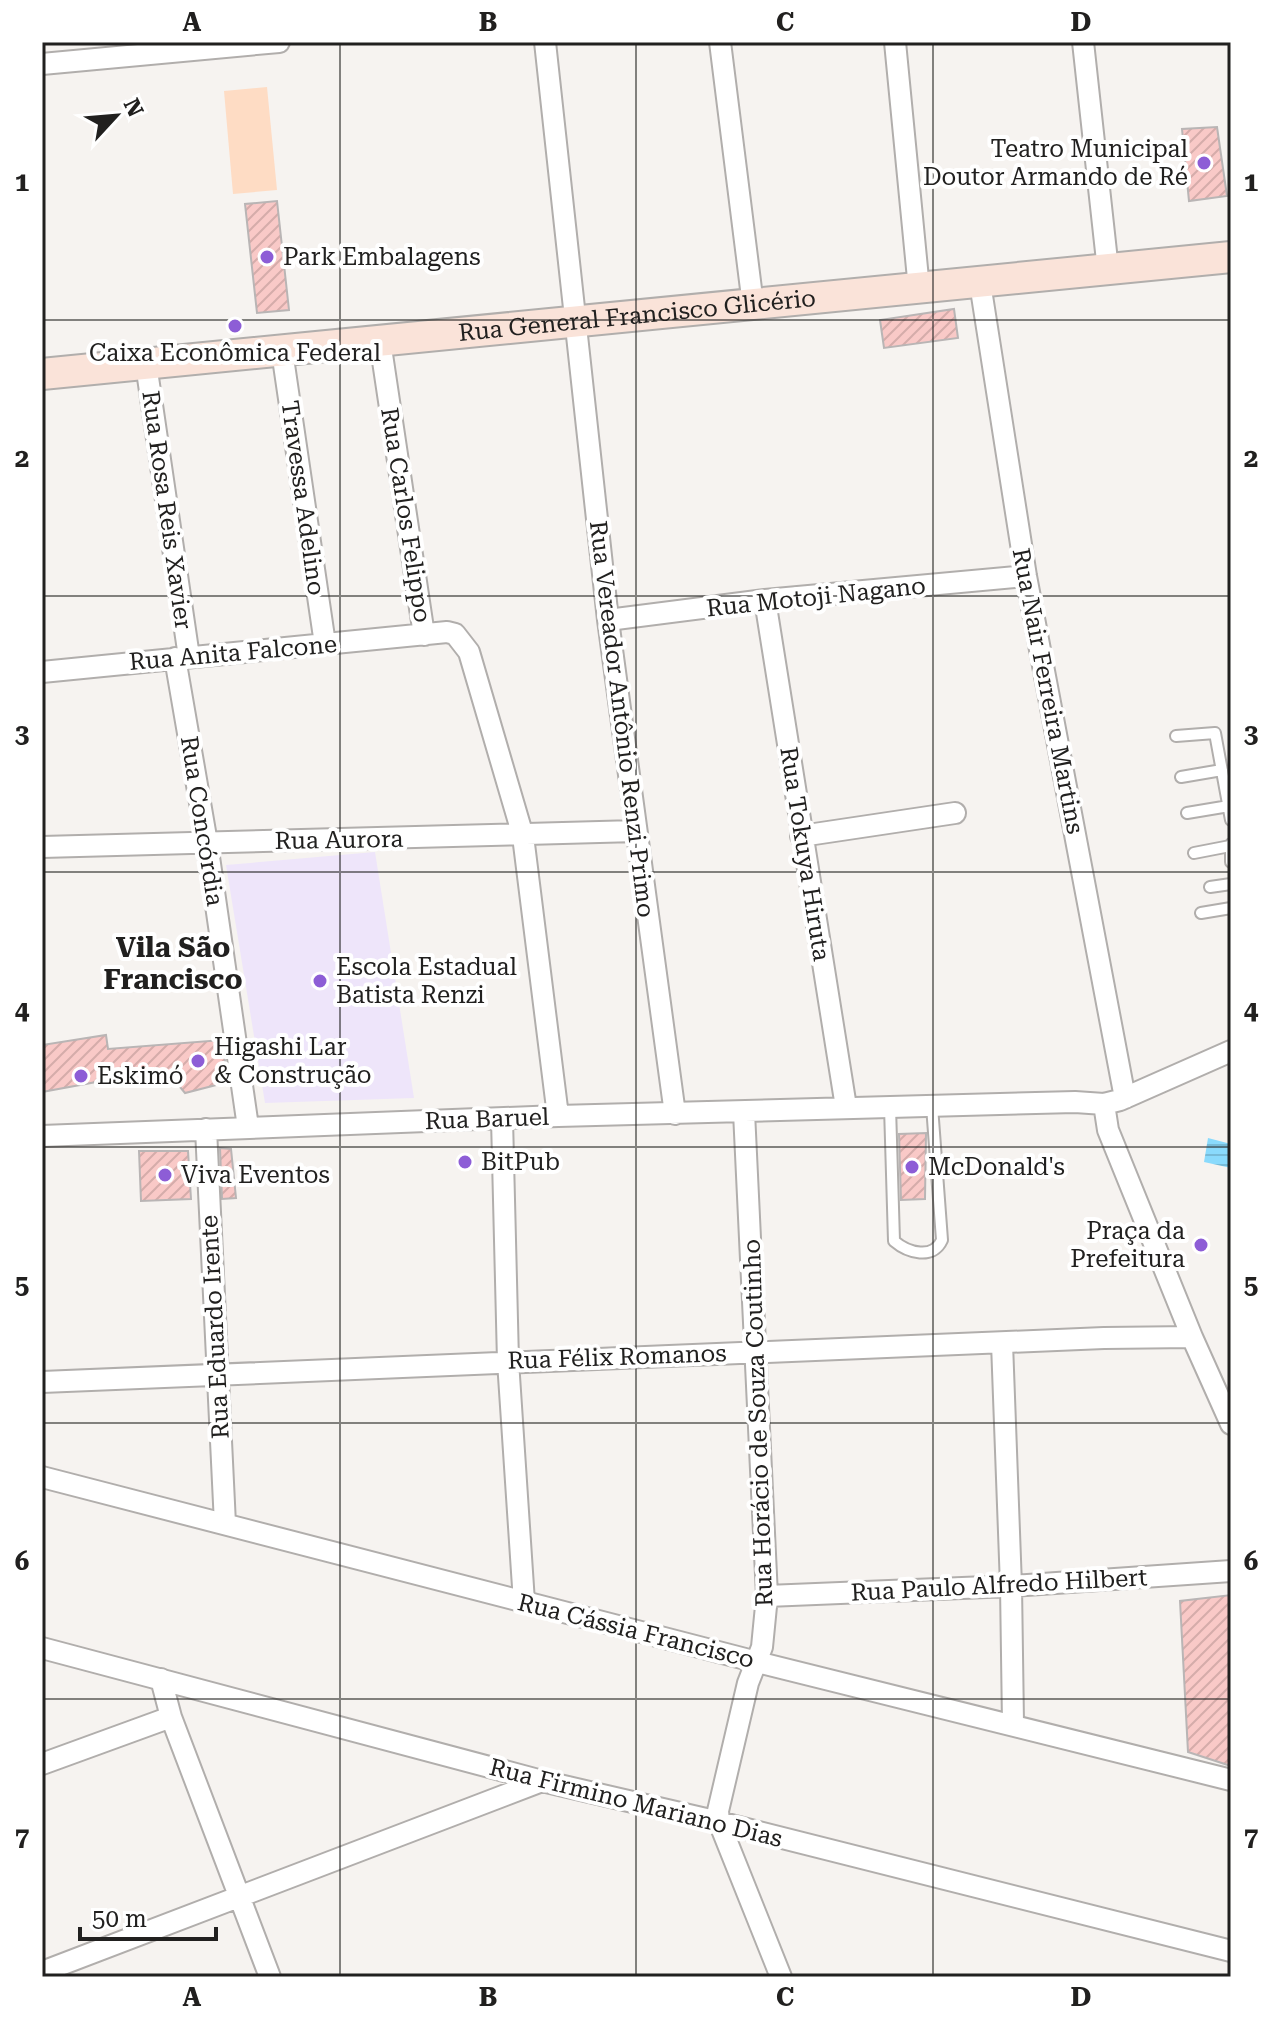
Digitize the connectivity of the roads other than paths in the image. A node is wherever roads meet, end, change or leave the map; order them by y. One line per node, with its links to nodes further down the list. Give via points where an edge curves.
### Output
1 (279, 42): 6 (street)
2 (545, 42): 13 (street, Rua Vereador Antônio Renzi Primo)
3 (720, 42): 12 (street)
4 (895, 42): 11 (street)
5 (1083, 42): 9 (street)
6 (201, 46): 7 (street)
7 (42, 64)
8 (1231, 257): 9 (main road, Rua General Francisco Glicério)
9 (1108, 270): 10 (main road, Rua General Francisco Glicério)
10 (980, 283): 11 (main road, Rua General Francisco Glicério); 18 (street, Rua Nair Ferreira Martins)
11 (919, 289): 12 (main road, Rua General Francisco Glicério)
12 (753, 305): 13 (main road, Rua General Francisco Glicério)
13 (575, 323): 14 (main road, Rua General Francisco Glicério); 20 (street, Rua Vereador Antônio Renzi Primo)
14 (380, 341): 15 (main road, Rua General Francisco Glicério); 21 (street, Rua Carlos Felippo)
15 (282, 351): 16 (main road, Rua General Francisco Glicério); 22 (street, Travessa Adelino)
16 (146, 364): 17 (main road, Rua General Francisco Glicério); 23 (street, Rua Rosa Reis Xavier)
17 (42, 374)
18 (1026, 576): 19 (street, Rua Motoji Nagano); 45 (street, Rua Nair Ferreira Martins)
19 (765, 600): 20 (street, Rua Motoji Nagano); 34 (street, Rua Tokuya Hiruta)
20 (608, 620): 32 (street, Rua Vereador Antônio Renzi Primo)
21 (424, 635): 22 (street, Rua Anita Falcone); 33 (street, Rua Carlos Felippo, via 455,634 469,652)
22 (325, 644): 23 (street, Rua Anita Falcone)
23 (182, 658): 24 (street, Rua Anita Falcone); 35 (street, Rua Concórdia)
24 (42, 672)
25 (1176, 736): 26 (lane, via 1215,733)
26 (1222, 770): 27 (lane); 28 (lane)
27 (1181, 777)
28 (1229, 806): 30 (lane); 31 (lane)
29 (955, 813): 34 (street)
30 (1187, 813)
31 (1231, 820)
32 (636, 831): 33 (street, Rua Aurora); 51 (street, Rua Vereador Antônio Renzi Primo)
33 (523, 836): 35 (street, Rua Aurora); 52 (street)
34 (801, 836): 48 (street, Rua Tokuya Hiruta)
35 (207, 843): 37 (street, Rua Aurora); 54 (street, Rua Concórdia)
36 (1230, 845): 38 (lane); 39 (lane)
37 (42, 847)
38 (1194, 853)
39 (1231, 862)
40 (1231, 884): 41 (lane)
41 (1210, 887)
42 (1231, 908): 43 (lane)
43 (1201, 913)
44 (1231, 1051): 45 (street)
45 (1125, 1098): 46 (street)
46 (1104, 1104): 47 (street, Rua Baruel); 57 (street, via 1108,1130)
47 (932, 1106): 49 (street, Rua Baruel); 49 (lane, via 942,1240 931,1252 904,1250 894,1241)
48 (846, 1107): 49 (street, Rua Baruel); 50 (street, Rua Baruel)
49 (890, 1107)
50 (744, 1112): 51 (street, Rua Baruel); 59 (street, Rua Horácio de Souza Coutinho)
51 (675, 1114): 52 (street, Rua Baruel)
52 (558, 1116): 53 (street, Rua Baruel)
53 (502, 1119): 54 (street, Rua Baruel); 60 (street)
54 (248, 1127): 55 (street, Rua Baruel)
55 (206, 1129): 56 (street, Rua Baruel); 61 (street, Rua Eduardo Irente)
56 (42, 1136)
57 (1192, 1337): 58 (street, Rua Félix Romanos); 62 (street)
58 (1002, 1343): 59 (street, Rua Félix Romanos); 68 (street)
59 (756, 1352): 60 (street, Rua Félix Romanos); 69 (street, Rua Horácio de Souza Coutinho)
60 (508, 1361): 61 (street, Rua Félix Romanos); 70 (street)
61 (217, 1377): 63 (street, Rua Félix Romanos); 66 (street, Rua Eduardo Irente)
62 (1222, 1380): 64 (street)
63 (42, 1382)
64 (1231, 1424)
65 (42, 1477): 66 (street, Rua Cássia Francisco)
66 (225, 1524): 70 (street, Rua Cássia Francisco)
67 (1231, 1571): 68 (street, Rua Paulo Alfredo Hilbert)
68 (1011, 1586): 69 (street, Rua Paulo Alfredo Hilbert); 75 (street)
69 (767, 1596): 72 (street, Rua Horácio de Souza Coutinho)
70 (524, 1602): 72 (street, Rua Cássia Francisco)
71 (42, 1648): 73 (street, Rua Firmino Mariano Dias)
72 (757, 1662): 75 (street, Rua Cássia Francisco); 79 (street, Rua Horácio de Souza Coutinho, via 726,1772)
73 (161, 1679): 74 (street); 78 (street, Rua Firmino Mariano Dias)
74 (171, 1717): 76 (street); 80 (street)
75 (1013, 1723): 77 (street, Rua Cássia Francisco)
76 (42, 1764)
77 (1231, 1780)
78 (542, 1781): 79 (street, Rua Firmino Mariano Dias); 80 (street)
79 (719, 1822): 81 (street, Rua Firmino Mariano Dias); 84 (street)
80 (239, 1896): 82 (street); 83 (street)
81 (1231, 1951)
82 (42, 1972)
83 (270, 1977)
84 (781, 1977)

